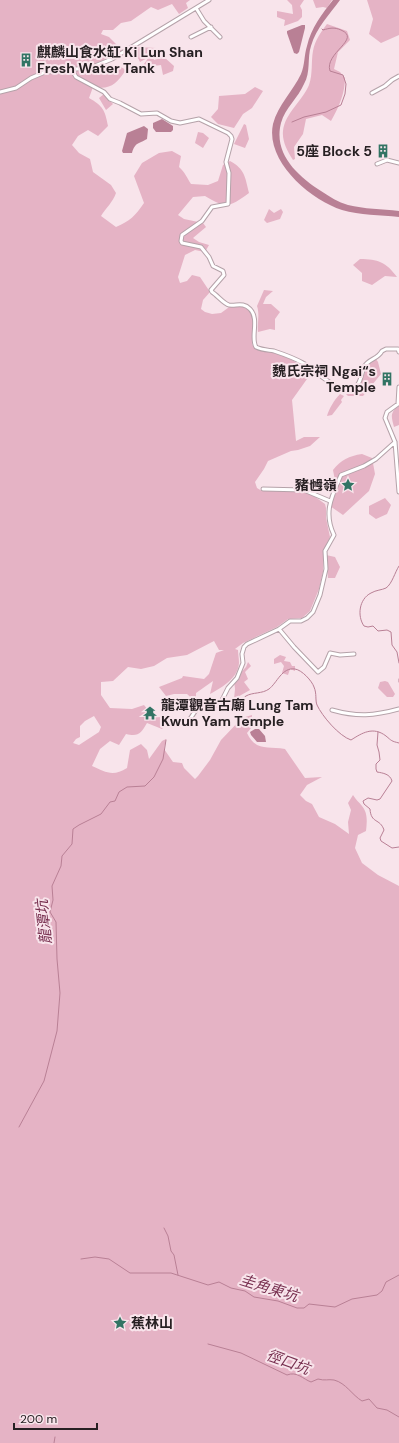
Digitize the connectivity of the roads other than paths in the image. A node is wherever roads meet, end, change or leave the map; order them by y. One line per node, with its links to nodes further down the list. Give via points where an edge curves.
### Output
1 (209, 0): 2 (street)
2 (196, 8): 3 (street); 8 (street, via 112,59 95,66)
3 (205, 22): 4 (street); 5 (street)
4 (211, 27): 5 (street); 7 (street)
5 (204, 30): 6 (street)
6 (191, 37)
7 (220, 37)
8 (72, 70): 10 (street, via 45,72 16,88); 14 (street, via 76,77 104,92 110,99 141,114 155,112 180,123 199,119 231,136 226,162 228,204 212,207 202,221 182,235 181,241 201,248 210,257 213,266 223,271 224,275 212,292 228,304 242,304 251,310 254,316 253,342 256,347 302,362 313,368 325,380 349,389 358,385 367,363 378,357 382,351 396,348)
9 (399, 76): 11 (street)
10 (0, 92)
11 (372, 93)
12 (399, 163): 13 (street, via 387,160)
13 (377, 164)
14 (399, 352)
15 (399, 387): 16 (street, via 398,404 385,416)
16 (395, 442): 18 (street); 19 (street, via 370,462 342,475)
17 (263, 489): 19 (street, via 304,490)
18 (399, 492)
19 (330, 502): 20 (street, via 328,521 334,535 325,551 326,569 320,595 307,618 290,621)
20 (279, 629): 21 (street, via 318,672 324,667 330,653); 24 (street, via 244,647 243,663 237,678 222,700 202,704)
21 (354, 654)
22 (399, 709): 23 (street, via 369,716)
23 (332, 710)
24 (190, 719)

